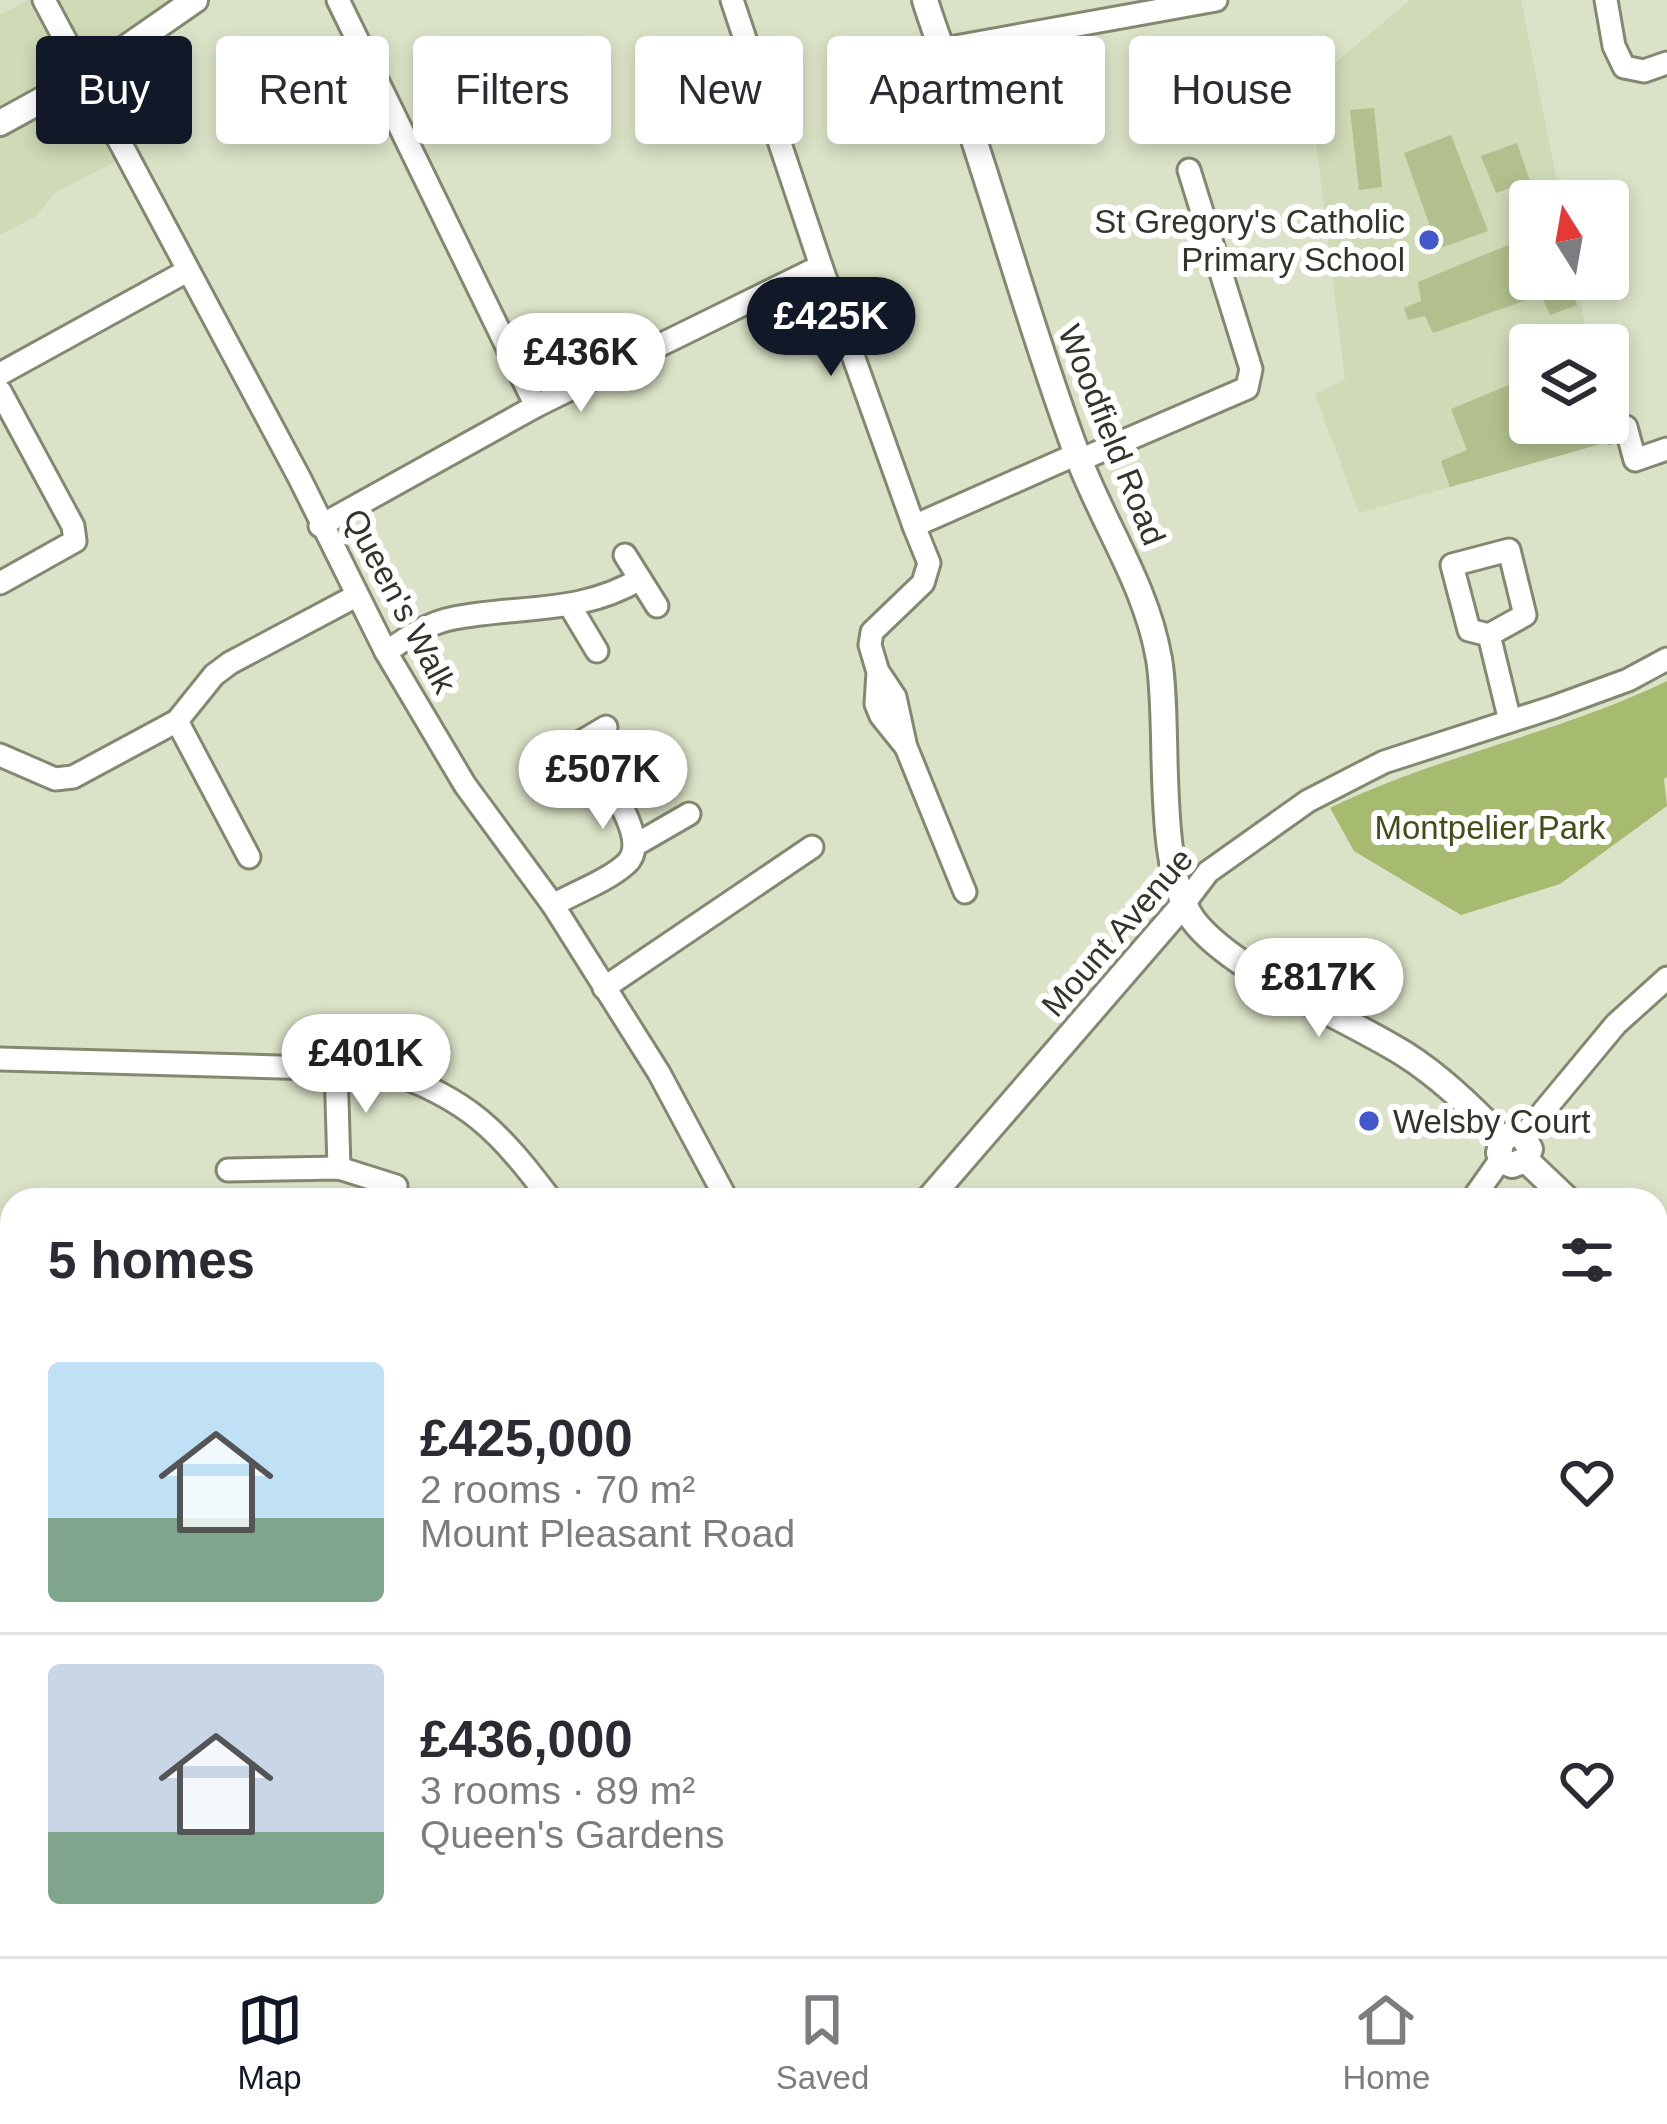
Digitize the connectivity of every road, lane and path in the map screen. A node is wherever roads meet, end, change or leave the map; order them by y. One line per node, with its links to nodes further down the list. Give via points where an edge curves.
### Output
1 (44, 0): 9 (street, Queen's Walk)
2 (195, 0): 10 (street)
3 (338, 0): 23 (street)
4 (732, 0): 19 (street)
5 (925, 0): 11 (street, Woodfield Road)
6 (1216, 0): 8 (street)
7 (1606, 0): 13 (street, via 1624,67)
8 (1168, 4): 12 (street)
9 (63, 36)
10 (143, 36)
11 (939, 36)
12 (1009, 36)
13 (1667, 63)
14 (36, 103): 15 (street)
15 (0, 123)
16 (120, 144): 20 (street, Queen's Walk)
17 (974, 144): 26 (street, Woodfield Road)
18 (1190, 170): 26 (street, via 1251,369 1247,388)
19 (820, 266): 23 (street); 28 (street)
20 (187, 271): 21 (street); 27 (street, Queen's Walk)
21 (0, 374)
22 (0, 391): 31 (street, via 75,541)
23 (536, 406): 27 (street)
24 (1629, 438): 25 (street, via 1635,460)
25 (1667, 449)
26 (1078, 457): 28 (street); 51 (street, Woodfield Road, via 1144,597 1160,662 1171,854)
27 (320, 526): 32 (street, Queen's Walk)
28 (914, 526): 49 (street, via 929,562 923,583 872,632 876,704 905,747)
29 (626, 555): 30 (street)
30 (640, 579): 33 (street); 34 (street)
31 (0, 583)
32 (356, 596): 37 (street, Queen's Walk); 39 (street, via 230,663)
33 (570, 606): 36 (street); 37 (street, via 453,618)
34 (657, 606)
35 (1489, 635): 40 (street)
36 (597, 651)
37 (386, 652): 50 (street, Queen's Walk, via 465,785)
38 (1667, 659): 40 (street, Mount Avenue)
39 (177, 721): 43 (street, via 73,777 55,779); 48 (street)
40 (1510, 721): 51 (street, Mount Avenue, via 1404,753 1308,801 1208,872)
41 (606, 727): 42 (street)
42 (580, 742): 44 (street); 46 (street)
43 (0, 755)
44 (559, 755)
45 (688, 814): 46 (street)
46 (638, 844): 50 (street, via 629,862)
47 (812, 847): 53 (street)
48 (249, 857)
49 (964, 892)
50 (553, 905): 53 (street, Queen's Walk)
51 (1183, 905): 56 (street, via 1229,954 1436,1076); 62 (street, Mount Avenue)
52 (1667, 978): 56 (street, via 1616,1024)
53 (604, 988): 61 (street, Queen's Walk)
54 (0, 1059): 55 (street)
55 (335, 1066): 57 (street); 60 (street, via 430,1085 505,1139)
56 (1513, 1148): 63 (street); 64 (street)
57 (339, 1168): 58 (street); 59 (street)
58 (228, 1170)
59 (396, 1186)
60 (542, 1188)
61 (721, 1188)
62 (938, 1188)
63 (1481, 1188)
64 (1555, 1188)

